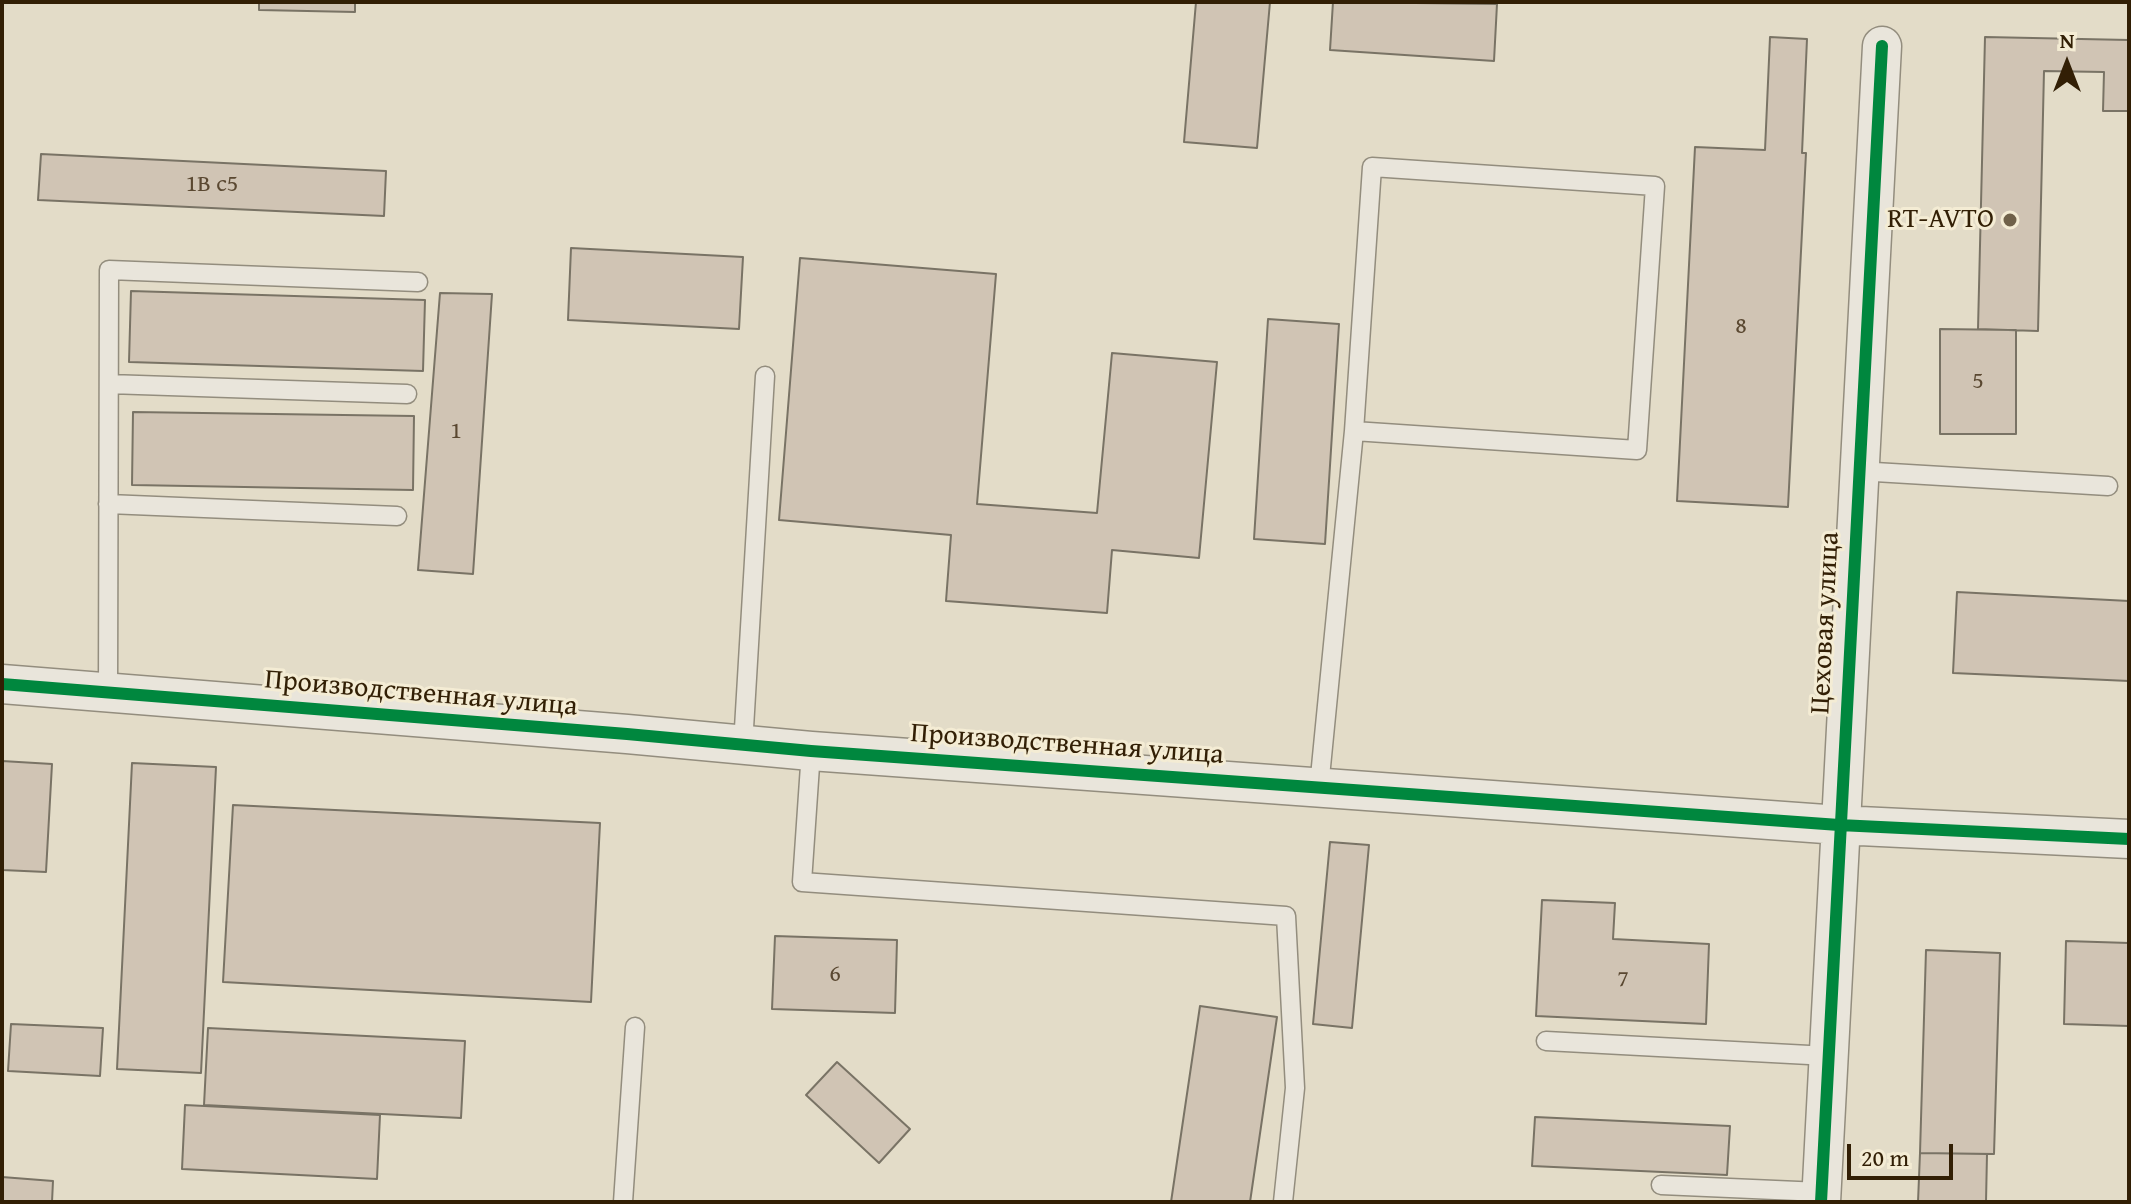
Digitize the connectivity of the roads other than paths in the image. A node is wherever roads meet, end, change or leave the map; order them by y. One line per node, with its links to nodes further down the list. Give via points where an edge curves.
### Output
1 (1882, 46): 7 (street, Цеховая улица)
2 (418, 282): 4 (lane, via 109,270)
3 (765, 376): 13 (lane)
4 (109, 384): 5 (lane); 9 (lane)
5 (407, 394)
6 (1354, 431): 6 (lane, via 1372,167 1655,186 1637,450); 15 (lane)
7 (1858, 471): 8 (lane); 16 (street, Цеховая улица)
8 (2108, 486)
9 (108, 504): 10 (lane); 12 (lane)
10 (397, 516)
11 (2, 684): 12 (street, Производственная улица)
12 (108, 693): 13 (street, Производственная улица)
13 (743, 745): 14 (street, Производственная улица)
14 (811, 751): 15 (street, Производственная улица); 24 (lane, via 802,882 1286,916 1295,1088)
15 (1319, 787): 16 (street, Производственная улица)
16 (1839, 825): 17 (street, Производственная улица); 20 (street, Цеховая улица)
17 (2129, 839)
18 (635, 1027): 23 (lane)
19 (1546, 1041): 20 (lane)
20 (1828, 1056): 22 (street, Цеховая улица)
21 (1661, 1185): 22 (lane)
22 (1821, 1197)
23 (623, 1202)
24 (1283, 1202)

